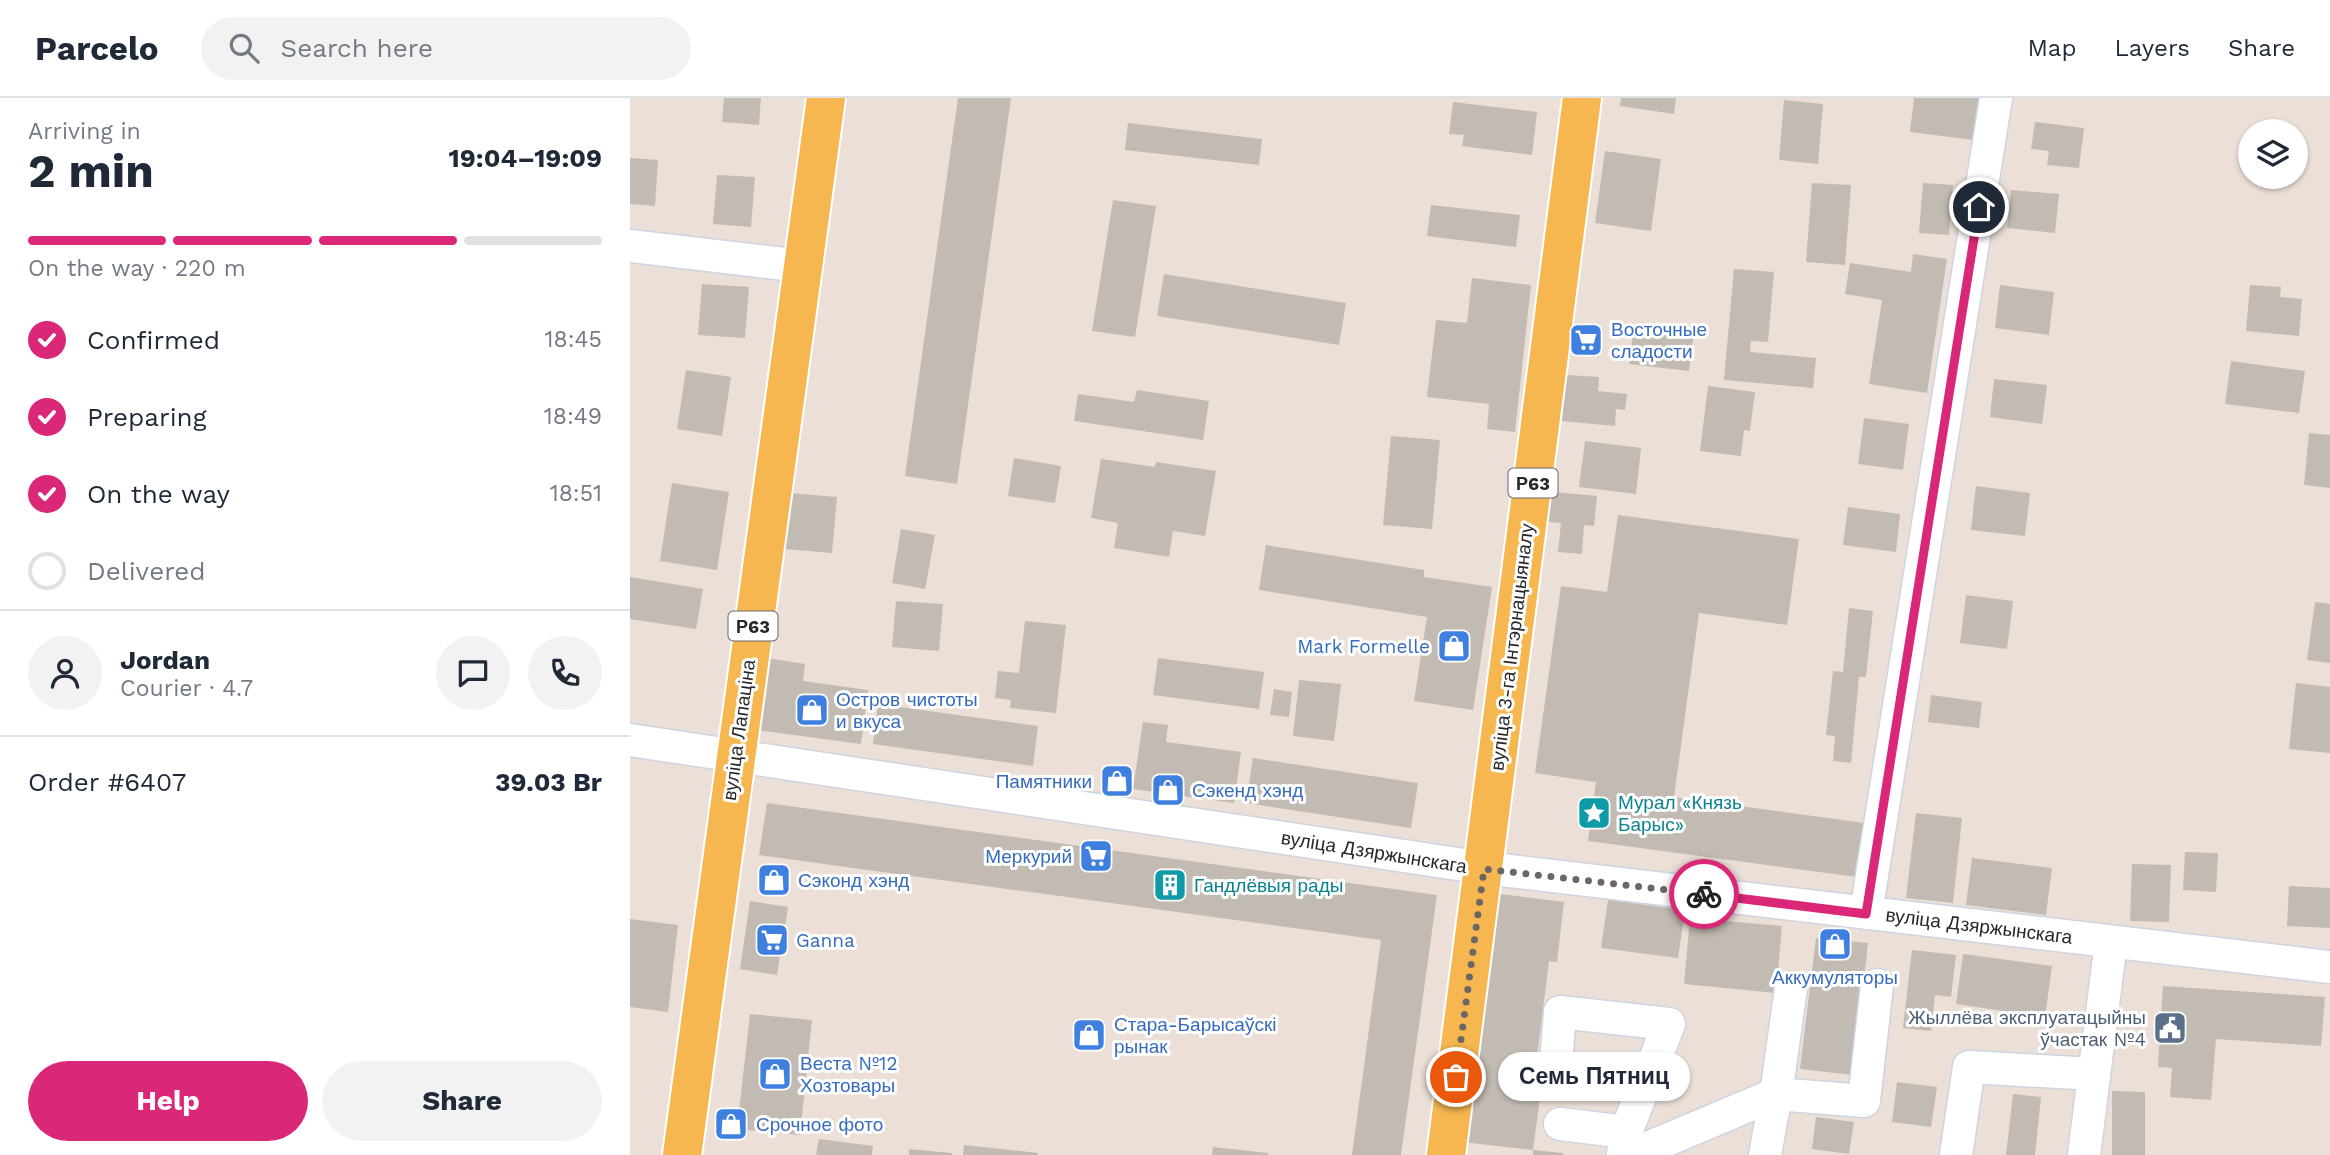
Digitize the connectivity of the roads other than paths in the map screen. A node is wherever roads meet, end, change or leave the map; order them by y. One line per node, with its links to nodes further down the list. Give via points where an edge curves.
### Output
1 (826, 98): 5 (main road, вуліца Лапаціна / Р63)
2 (1582, 98): 8 (main road, вуліца 3-га Інтэрнацыяналу / Р63)
3 (1996, 98): 9 (street)
4 (630, 246): 5 (street)
5 (802, 266): 7 (main road, вуліца Лапаціна / Р63)
6 (630, 740): 7 (street, вуліца Дзяржынскага)
7 (736, 755): 8 (street, вуліца Дзяржынскага); 19 (main road, вуліца Лапаціна / Р63)
8 (1484, 869): 9 (street, вуліца Дзяржынскага); 20 (main road, вуліца 3-га Інтэрнацыяналу / Р63)
9 (1866, 914): 10 (street, вуліца Дзяржынскага)
10 (2112, 942): 11 (street, вуліца Дзяржынскага); 15 (street)
11 (2330, 967)
12 (1877, 985): 16 (street, via 1864,1101)
13 (1791, 988): 16 (street)
14 (1556, 1064): 18 (street, via 1560,1012 1669,1024)
15 (2094, 1074): 22 (street, via 1969,1067); 23 (street)
16 (1776, 1094): 18 (street); 21 (street)
17 (1560, 1124): 18 (street)
18 (1627, 1147)
19 (682, 1155)
20 (1446, 1155)
21 (1765, 1155)
22 (1956, 1155)
23 (2084, 1155)

